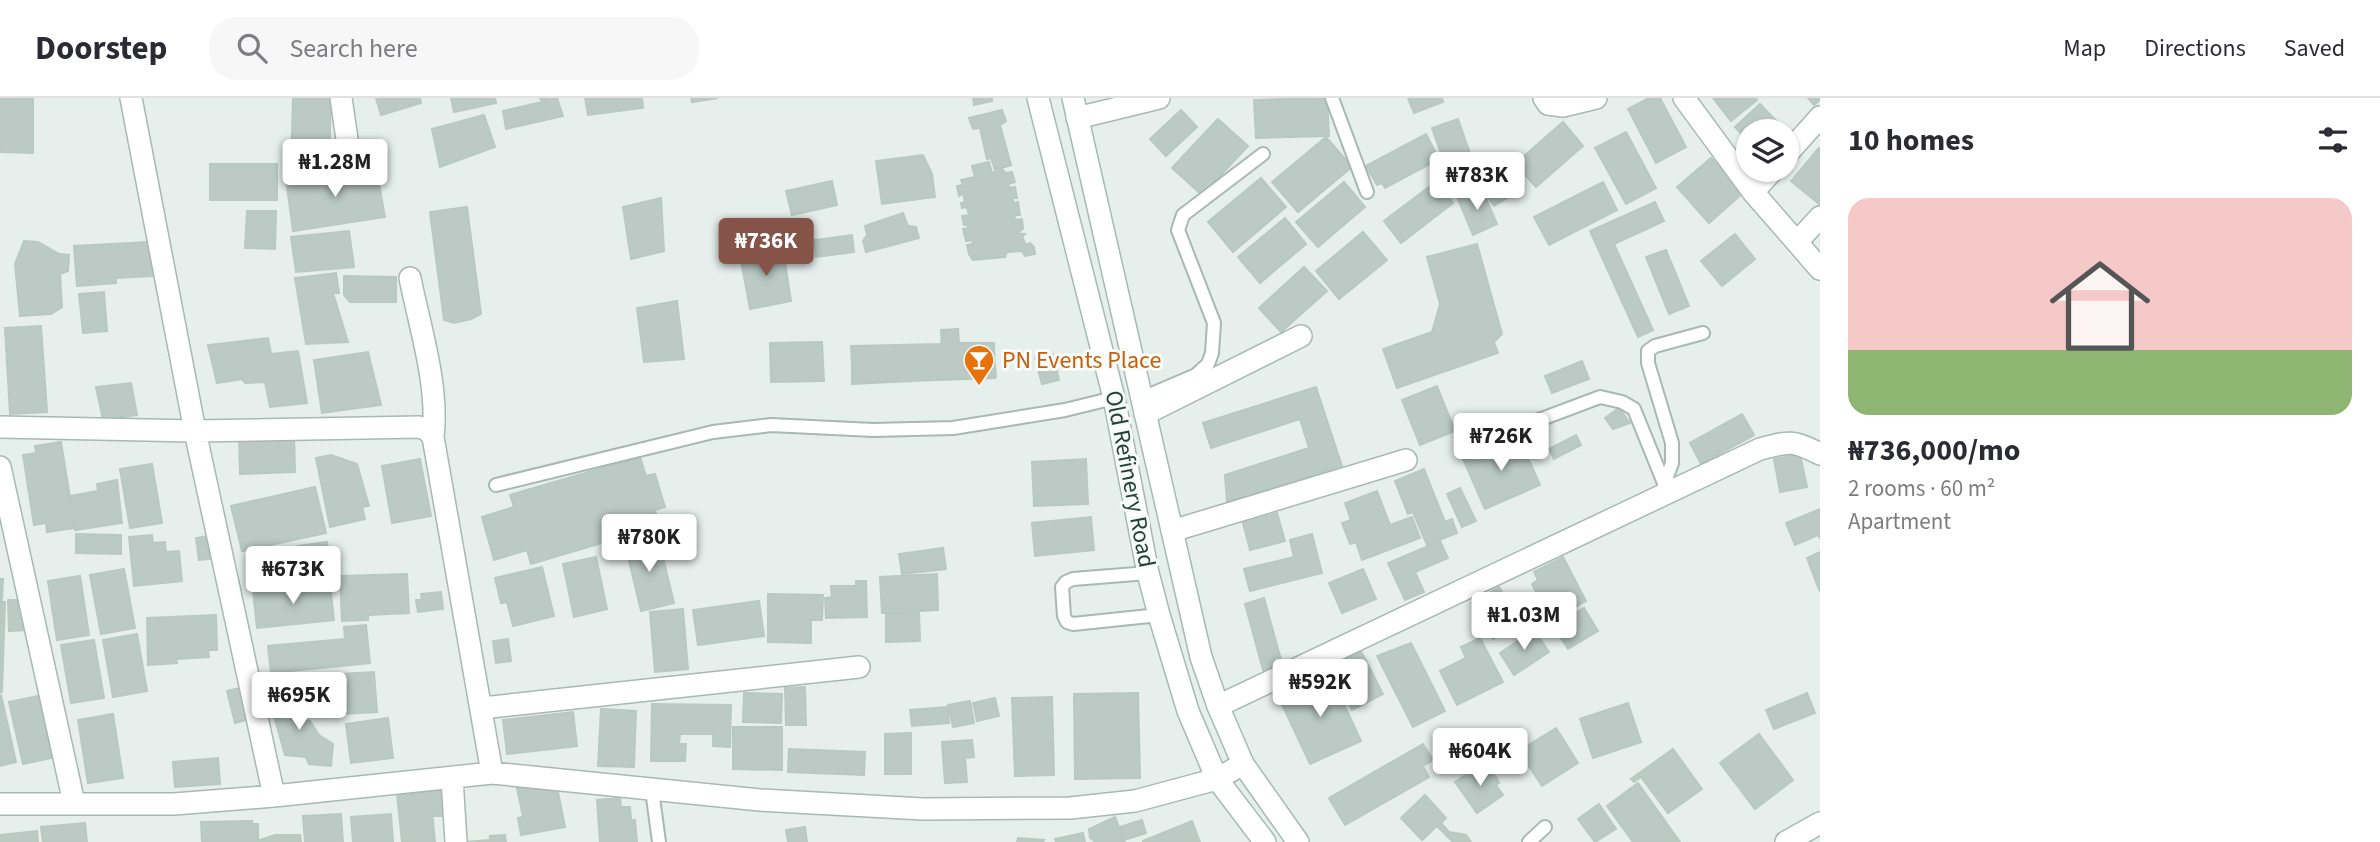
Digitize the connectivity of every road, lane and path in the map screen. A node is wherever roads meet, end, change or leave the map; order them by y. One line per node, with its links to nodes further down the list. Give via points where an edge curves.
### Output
1 (131, 98): 27 (street)
2 (341, 98): 12 (street)
3 (1038, 98): 23 (street, Old Refinery Road)
4 (1159, 98): 9 (street)
5 (1332, 98): 15 (lane)
6 (1544, 98): 7 (street, via 1548,104 1563,106)
7 (1596, 98)
8 (1684, 98): 16 (street)
9 (1075, 108): 24 (street, Old Refinery Road)
10 (1820, 117): 11 (street)
11 (1799, 141)
12 (348, 146)
13 (1263, 154): 24 (lane, via 1183,215 1178,230 1214,323 1212,353 1196,375)
14 (1762, 182): 16 (street)
15 (1367, 192)
16 (1753, 192): 18 (street)
17 (1820, 217): 18 (street)
18 (1797, 242): 19 (street)
19 (1820, 269)
20 (410, 278): 28 (street, via 433,391)
21 (1703, 333): 33 (lane, via 1648,351 1672,443)
22 (1301, 336): 24 (street)
23 (1114, 398): 32 (lane, via 1065,411 953,428 771,425 713,432); 35 (street, Old Refinery Road)
24 (1144, 406): 34 (street, Old Refinery Road)
25 (0, 426): 27 (street)
26 (1515, 429): 33 (lane, via 1600,397 1622,402 1634,410)
27 (195, 431): 28 (street, via 419,427); 45 (street)
28 (433, 437): 39 (street)
29 (1820, 454): 33 (street, via 1798,442 1785,442)
30 (1406, 460): 34 (street)
31 (0, 467): 46 (street)
32 (496, 485)
33 (1666, 489): 38 (street)
34 (1172, 531): 38 (street, Old Refinery Road)
35 (1148, 573): 36 (street, Old Refinery Road); 36 (lane, via 1066,582 1062,587 1064,616 1073,624)
36 (1159, 615): 43 (street, Old Refinery Road, via 1188,711)
37 (859, 667): 39 (street)
38 (1218, 706): 40 (street, Old Refinery Road)
39 (482, 708): 41 (street)
40 (1243, 764): 43 (street); 53 (street, Old Refinery Road)
41 (492, 773): 42 (street); 44 (street)
42 (452, 778): 45 (street); 50 (street)
43 (1217, 779): 44 (street, via 1135,801 1070,808 923,809); 52 (street, Old Refinery Road)
44 (652, 790): 51 (lane)
45 (274, 796): 46 (street, via 174,804)
46 (74, 803): 47 (street)
47 (0, 804)
48 (1820, 822): 55 (street)
49 (1545, 827): 54 (lane)
50 (456, 842)
51 (659, 842)
52 (1265, 842)
53 (1298, 842)
54 (1529, 842)
55 (1786, 842)

